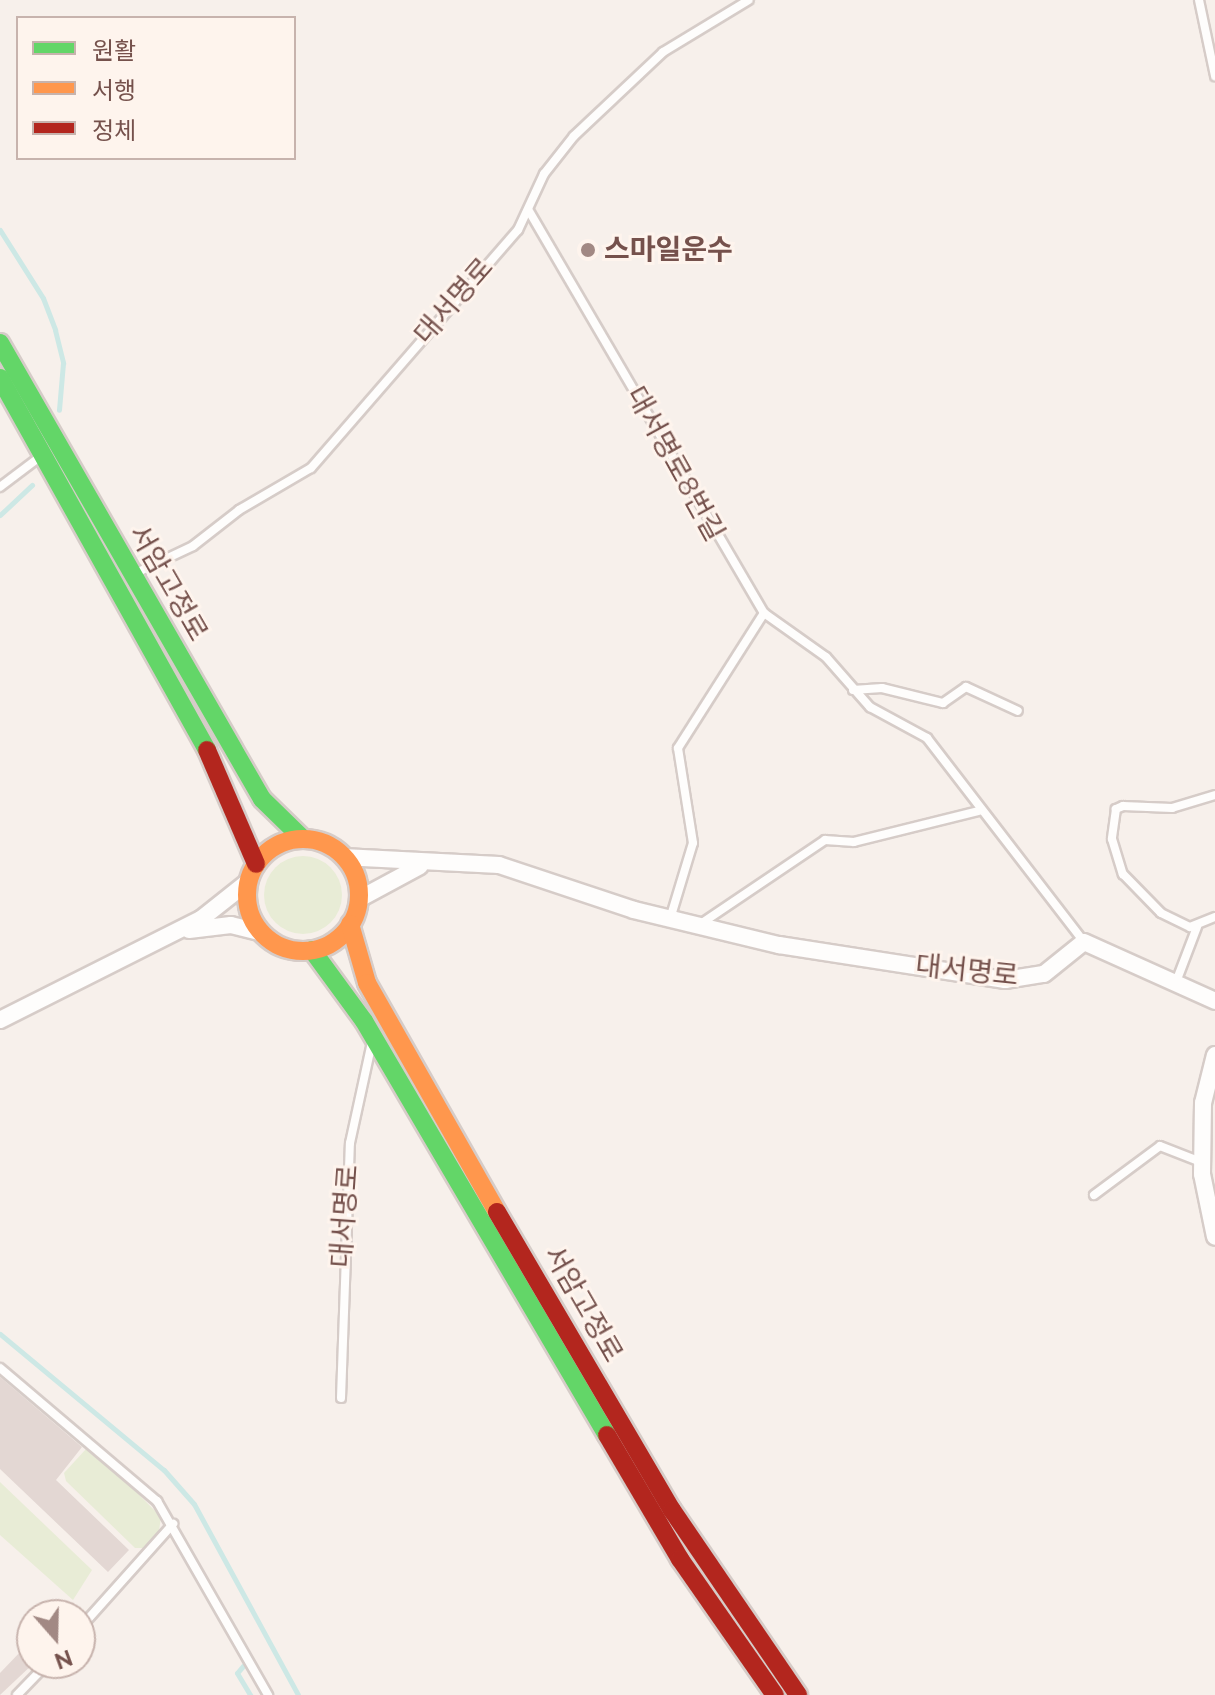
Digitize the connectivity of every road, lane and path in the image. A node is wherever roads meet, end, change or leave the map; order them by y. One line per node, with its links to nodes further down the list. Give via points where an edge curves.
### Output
1 (749, 0): 4 (lane, 대서명로, via 663,52 574,136 544,174)
2 (1199, 0): 3 (lane)
3 (1215, 76)
4 (529, 211): 9 (lane, 대서명로, via 311,468 239,510 193,546); 10 (lane, 대서명로8번길)
5 (0, 343): 9 (main road, 서암고정로)
6 (0, 378): 7 (main road, 서암고정로)
7 (43, 454): 8 (lane); 18 (main road, 서암고정로, via 203,740)
8 (0, 487)
9 (132, 575): 15 (main road, 서암고정로, via 262,799)
10 (764, 613): 11 (lane, 대서명로8번길, via 826,657); 21 (lane, via 678,748 693,843)
11 (853, 690): 12 (lane, via 882,688 943,703 966,687); 14 (lane, 대서명로8번길, via 870,707 927,738)
12 (1018, 711)
13 (1215, 795): 24 (lane, via 1172,808 1123,806 1113,821 1115,858 1123,874 1161,913)
14 (978, 811): 23 (lane, via 854,842 825,840); 27 (lane, 대서명로8번길, via 1050,892)
15 (303, 839): 16 (main road); 18 (main road, via 285,842)
16 (343, 857): 17 (street, 대서명로); 19 (main road)
17 (425, 864): 19 (street); 21 (street, 대서명로, via 499,865)
18 (252, 873): 25 (main road, via 247,899); 26 (street, via 229,901)
19 (359, 899): 22 (main road)
20 (1215, 917): 24 (lane)
21 (670, 919): 23 (street, 대서명로)
22 (350, 924): 28 (main road, via 330,944); 45 (main road, 서암고정로, via 367,983 472,1170 679,1522)
23 (699, 926): 27 (street, 대서명로, via 837,957 1005,980 1044,974)
24 (1197, 927): 29 (lane)
25 (262, 933): 26 (street, via 231,925); 28 (main road, via 276,944)
26 (172, 934): 31 (street)
27 (1084, 942): 29 (street)
28 (312, 950): 32 (main road, 서암고정로)
29 (1176, 982): 30 (street)
30 (1215, 1001)
31 (0, 1020)
32 (373, 1037): 38 (lane, 대서명로, via 350,1143); 44 (main road, 서암고정로, via 680,1559)
33 (1215, 1055): 34 (street, via 1203,1103)
34 (1202, 1162): 35 (lane, via 1160,1146); 36 (street)
35 (1094, 1195)
36 (1215, 1237)
37 (0, 1368): 39 (lane, via 117,1463)
38 (341, 1398)
39 (173, 1524): 40 (lane); 43 (lane)
40 (96, 1610)
41 (32, 1679): 42 (lane)
42 (17, 1695)
43 (268, 1695)
44 (775, 1695)
45 (798, 1695)

